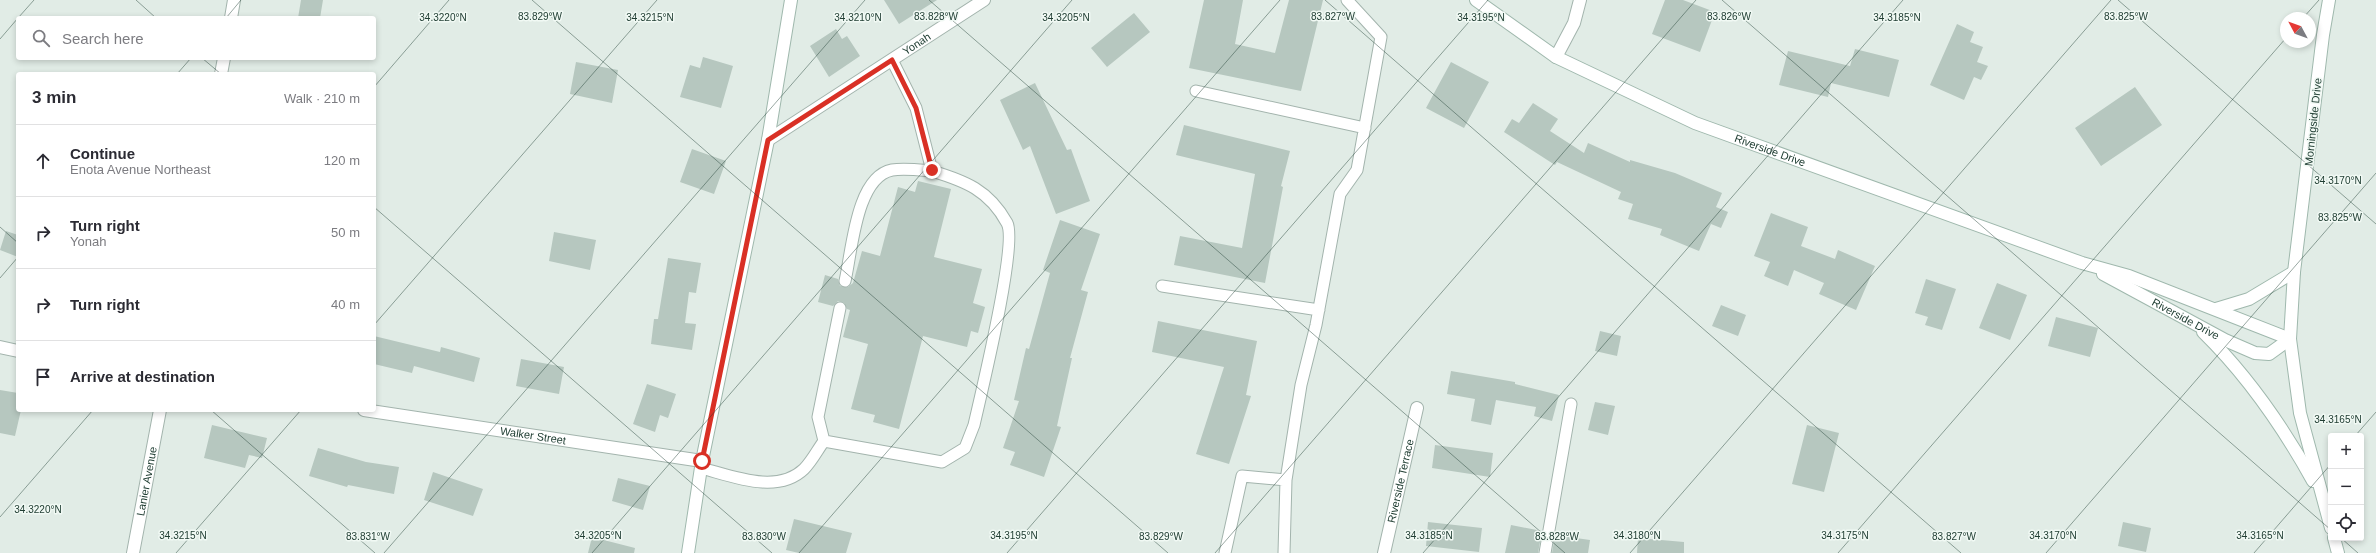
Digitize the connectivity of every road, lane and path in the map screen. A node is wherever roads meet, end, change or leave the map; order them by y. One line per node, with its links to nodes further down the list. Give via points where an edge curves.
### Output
1 (234, 0): 8 (street)
2 (791, 0): 15 (street)
3 (984, 0): 11 (street, Yonah)
4 (1347, 0): 14 (lane, via 1381,37)
5 (1476, 0): 9 (street, Riverside Drive)
6 (1580, 0): 9 (street, via 1574,23)
7 (2329, 0): 18 (street, Morningside Drive)
8 (231, 16)
9 (1556, 57): 17 (street, Riverside Drive, via 1695,123)
10 (224, 60): 12 (street)
11 (892, 60): 15 (street, Yonah); 16 (lane, via 916,108)
12 (221, 72)
13 (1196, 91): 14 (lane)
14 (1365, 128): 23 (lane, via 1357,170 1340,194)
15 (768, 140): 33 (street)
16 (932, 170): 19 (lane, via 892,170 873,180 863,198); 32 (lane, via 965,181 986,195 1007,224 1009,256 974,425 965,448 942,462)
17 (2082, 263): 22 (street, Riverside Drive, via 2129,276); 24 (street, Riverside Drive)
18 (2294, 272): 22 (street, via 2250,299); 25 (street, Morningside Drive)
19 (846, 281)
20 (1162, 286): 23 (lane)
21 (840, 308): 32 (lane, via 818,418)
22 (2216, 309): 25 (street, Riverside Drive)
23 (1319, 310): 34 (lane, via 1301,385)
24 (2191, 320): 25 (street, Riverside Drive, via 2225,340 2255,353 2269,354); 35 (street, via 2225,353 2261,398 2290,439)
25 (2290, 339): 35 (street, via 2300,413)
26 (0, 347): 27 (street)
27 (16, 351)
28 (1571, 404): 43 (lane)
29 (1417, 408): 42 (street, Riverside Terrace)
30 (160, 412): 38 (street, Lanier Avenue)
31 (376, 412): 33 (street, Walker Street)
32 (824, 441): 33 (lane, via 804,469 789,478 766,483)
33 (701, 465): 39 (street)
34 (1286, 480): 40 (lane, via 1242,476); 41 (lane)
35 (2322, 496): 36 (street)
36 (2328, 517)
37 (2335, 541): 44 (street)
38 (133, 553)
39 (688, 553)
40 (1225, 553)
41 (1284, 553)
42 (1384, 553)
43 (1545, 553)
44 (2338, 553)

